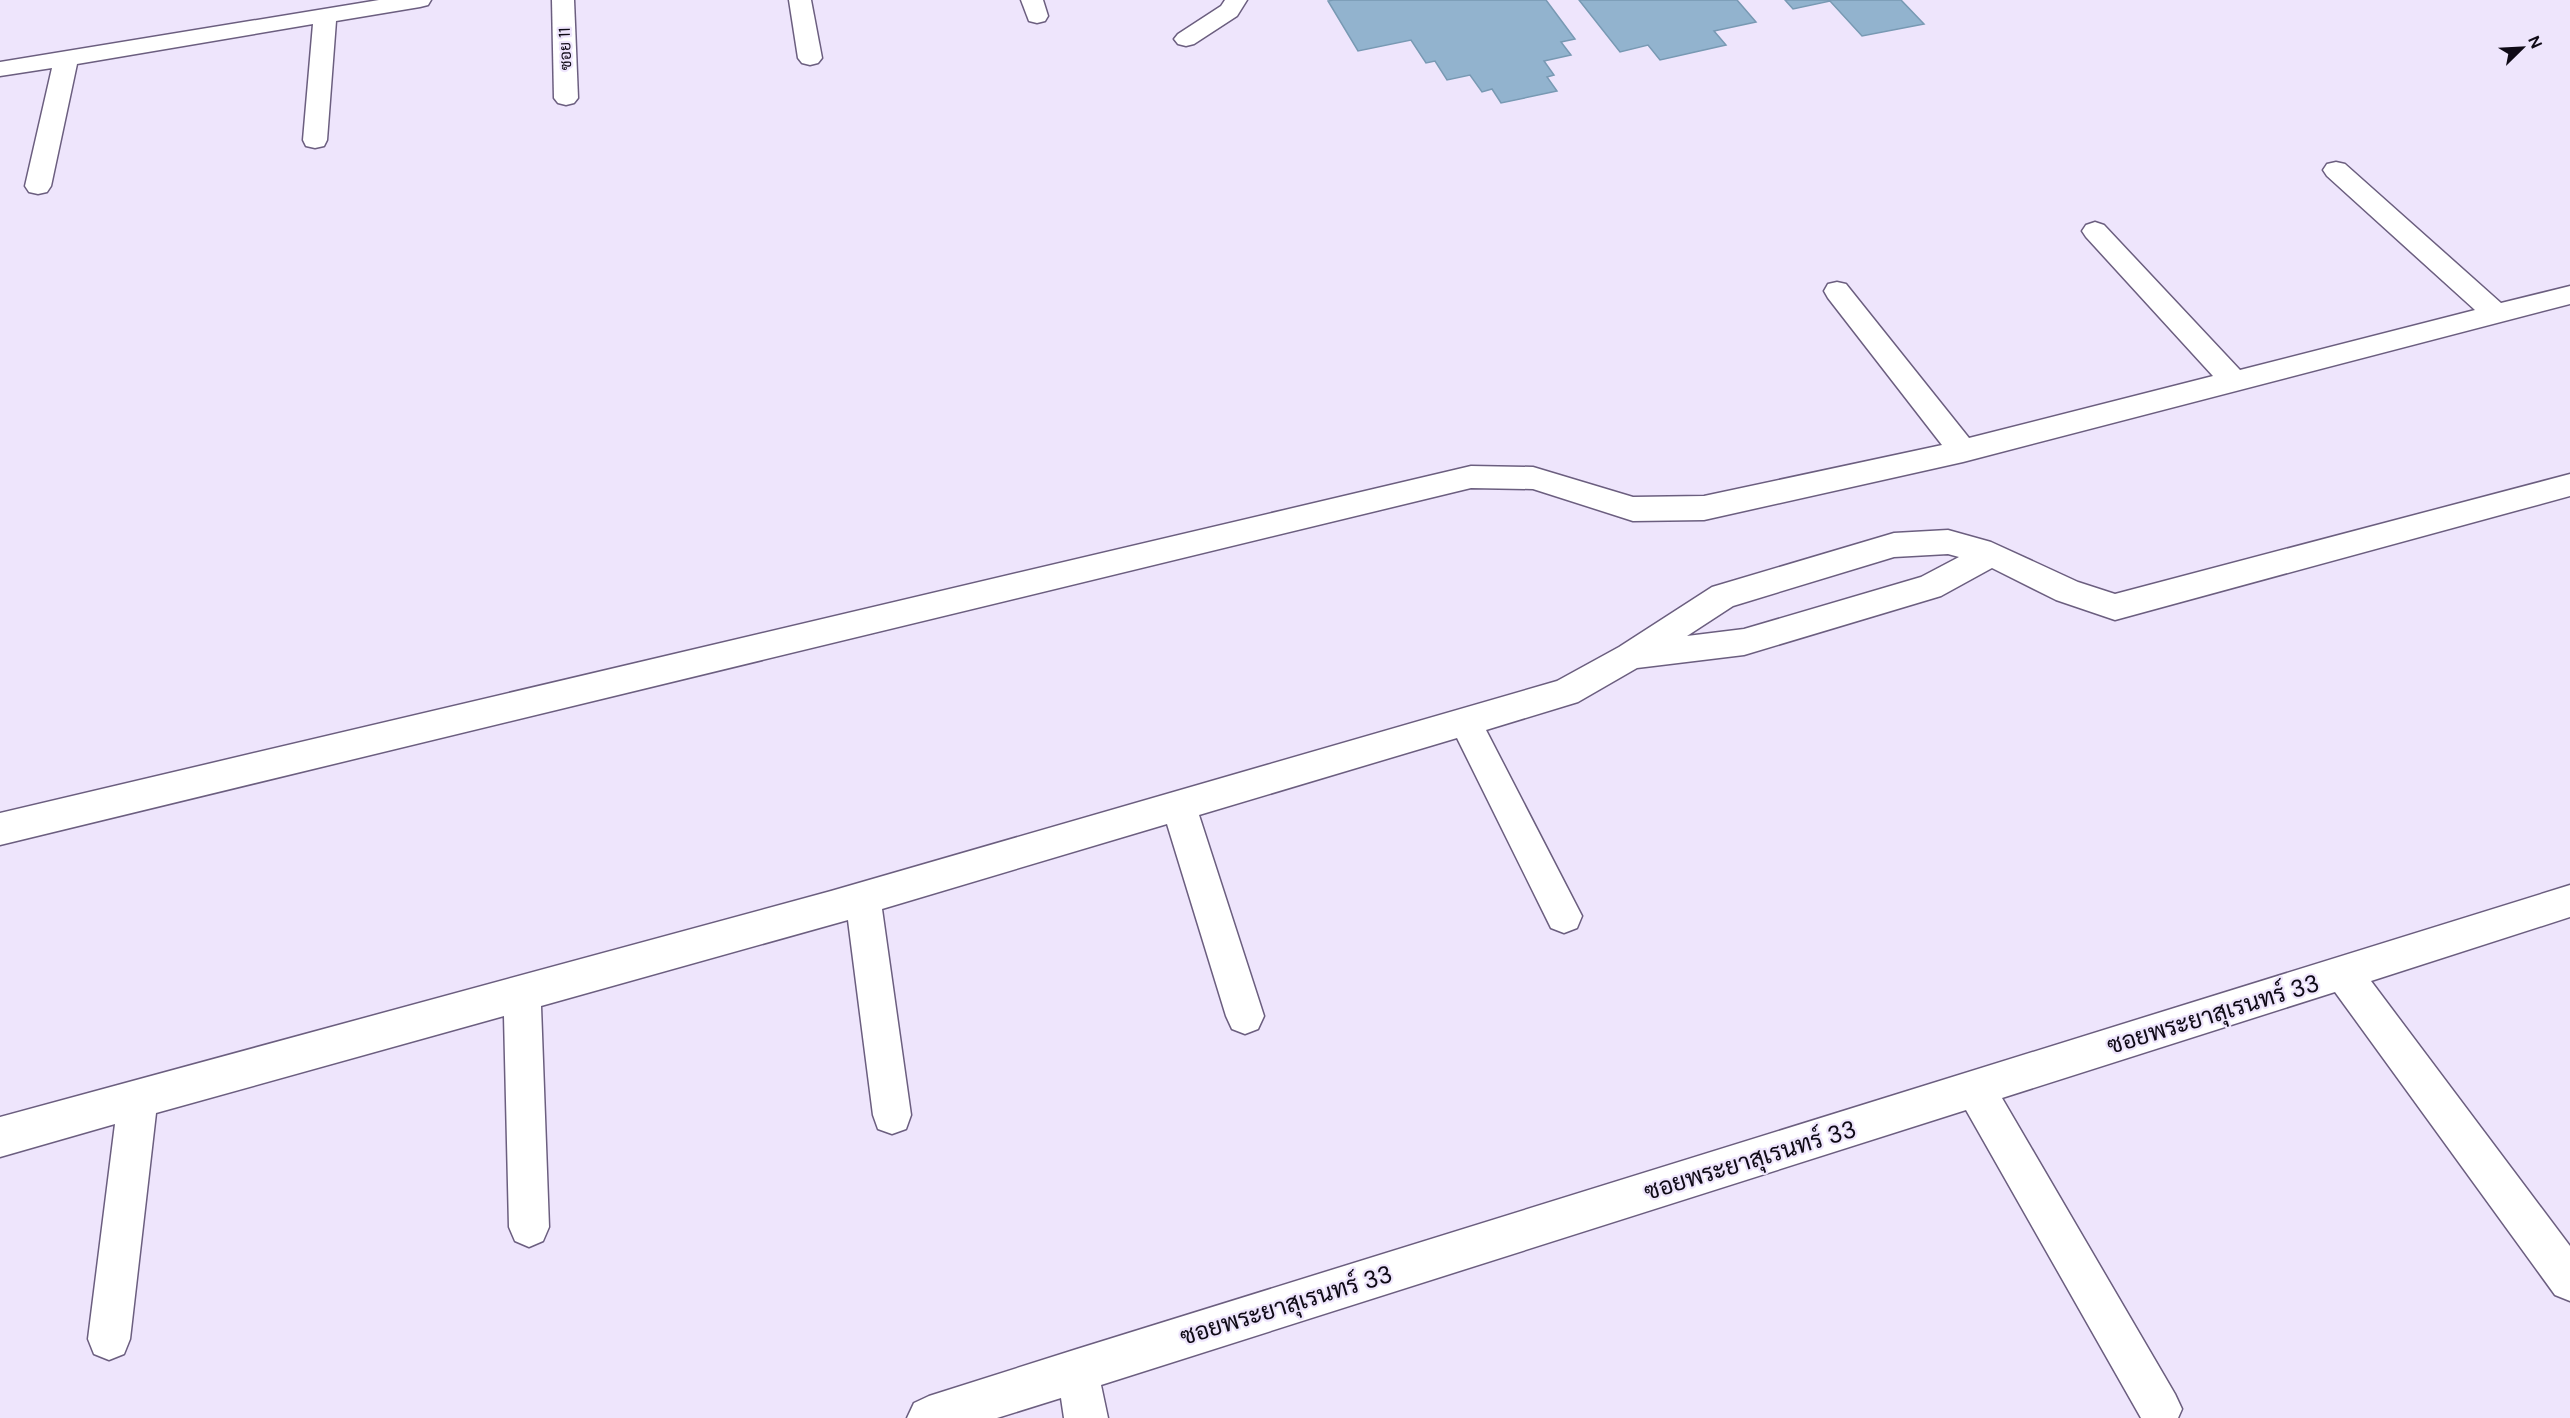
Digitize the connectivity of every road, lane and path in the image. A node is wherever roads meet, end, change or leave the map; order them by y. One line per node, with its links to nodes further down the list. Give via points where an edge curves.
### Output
1 (420, 0): 5 (street)
2 (563, 0): 10 (street, ซอย 11)
3 (800, 0): 8 (street)
4 (1236, 0): 6 (street, via 1229,11)
5 (325, 15): 7 (street); 11 (street)
6 (1186, 39)
7 (66, 58): 9 (street); 13 (street)
8 (810, 58)
9 (0, 69)
10 (566, 98)
11 (315, 140)
12 (2336, 170): 17 (street)
13 (38, 186)
14 (2095, 231): 18 (street)
15 (1837, 291): 19 (street)
16 (2570, 295): 17 (street)
17 (2496, 314): 18 (street)
18 (2234, 381): 19 (street)
19 (1963, 451): 25 (street, via 1704,508 1633,509 1533,478 1471,477)
20 (2570, 485): 21 (street, via 2115,607 2067,591)
21 (1991, 554): 22 (street, via 1930,587 1744,642); 22 (street, via 1948,542 1894,545 1723,596)
22 (1630, 656): 23 (street, via 1566,692)
23 (1465, 721): 24 (street); 28 (street)
24 (1179, 806): 26 (street); 31 (street)
25 (0, 829)
26 (862, 899): 30 (street); 34 (street)
27 (2570, 901): 29 (street, ซอยพระยาสุเรนทร์ 33)
28 (1564, 916)
29 (2343, 974): 32 (street, ซอยพระยาสุเรนทร์ 33); 37 (street)
30 (522, 993): 33 (street); 36 (street)
31 (1245, 1016)
32 (1975, 1089): 39 (street, ซอยพระยาสุเรนทร์ 33); 40 (street)
33 (138, 1099): 35 (street); 38 (street)
34 (892, 1115)
35 (0, 1137)
36 (529, 1227)
37 (2570, 1280)
38 (109, 1339)
39 (1077, 1370): 41 (street, ซอยพระยาสุเรนทร์ 33); 42 (street)
40 (2160, 1409)
41 (929, 1418)
42 (1086, 1418)

